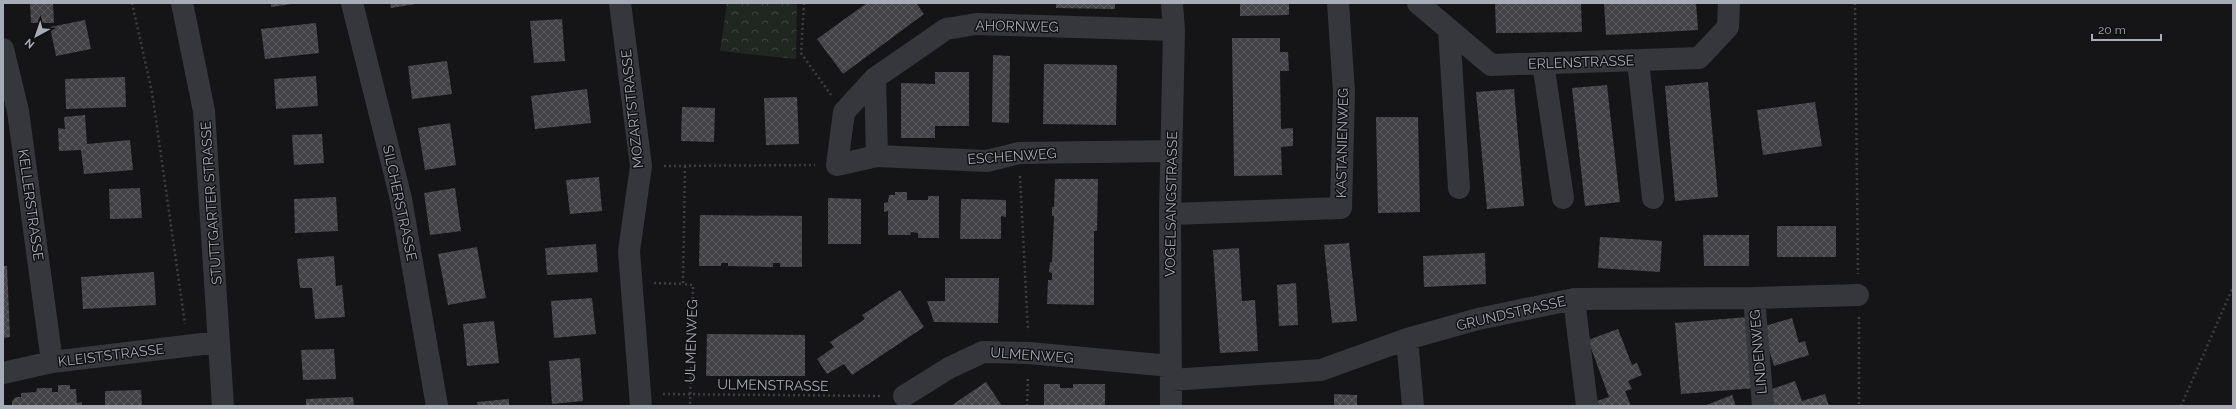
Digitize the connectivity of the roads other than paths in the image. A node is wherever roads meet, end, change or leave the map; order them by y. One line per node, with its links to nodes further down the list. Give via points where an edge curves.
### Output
1 (182, 3): 24 (street, STUTTGARTER STRASSE, via 204,110)
2 (352, 3): 31 (street, SILCHERSTRASSE, via 401,199)
3 (620, 3): 29 (street, MOZARTSTRASSE, via 641,166 629,251)
4 (1172, 3): 9 (street, VOGELSANGSTRASSE)
5 (1338, 3): 19 (street, KASTANIENWEG, via 1344,92 1340,208)
6 (1418, 3): 8 (street, ERLENSTRASSE)
7 (1729, 3): 11 (street, ERLENSTRASSE, via 1728,27 1700,58)
8 (1449, 29): 12 (street, ERLENSTRASSE, via 1491,65); 16 (street)
9 (1174, 30): 13 (street, AHORNWEG, via 976,24 946,29); 14 (street, VOGELSANGSTRASSE)
10 (3, 49): 25 (street, KELLERSTRASSE, via 18,111)
11 (1638, 61): 12 (street, ERLENSTRASSE); 18 (street)
12 (1543, 63): 17 (street)
13 (875, 78): 15 (street); 15 (street, AHORNWEG, via 844,112 837,165)
14 (1171, 151): 15 (street, ESCHENWEG, via 1019,153 987,161); 19 (street, VOGELSANGSTRASSE)
15 (877, 156)
16 (1459, 188)
17 (1563, 198)
18 (1653, 198)
19 (1170, 214): 27 (street, VOGELSANGSTRASSE)
20 (1858, 294): 21 (street, GRUNDSTRASSE)
21 (1754, 298): 22 (street, GRUNDSTRASSE); 35 (street, LINDENWEG)
22 (1574, 299): 23 (street, GRUNDSTRASSE, via 1478,319); 34 (street)
23 (1407, 339): 27 (street, GRUNDSTRASSE, via 1321,370); 33 (street)
24 (219, 342): 25 (street, KLEISTSTRASSE); 30 (street, STUTTGARTER STRASSE)
25 (52, 362): 26 (street, KLEISTSTRASSE)
26 (3, 373)
27 (1171, 373): 28 (street, ULMENWEG, via 1029,353 983,352 949,368); 32 (street, VOGELSANGSTRASSE)
28 (904, 396)
29 (641, 400)
30 (223, 406)
31 (436, 406)
32 (1171, 406)
33 (1413, 406)
34 (1587, 406)
35 (1763, 406)

